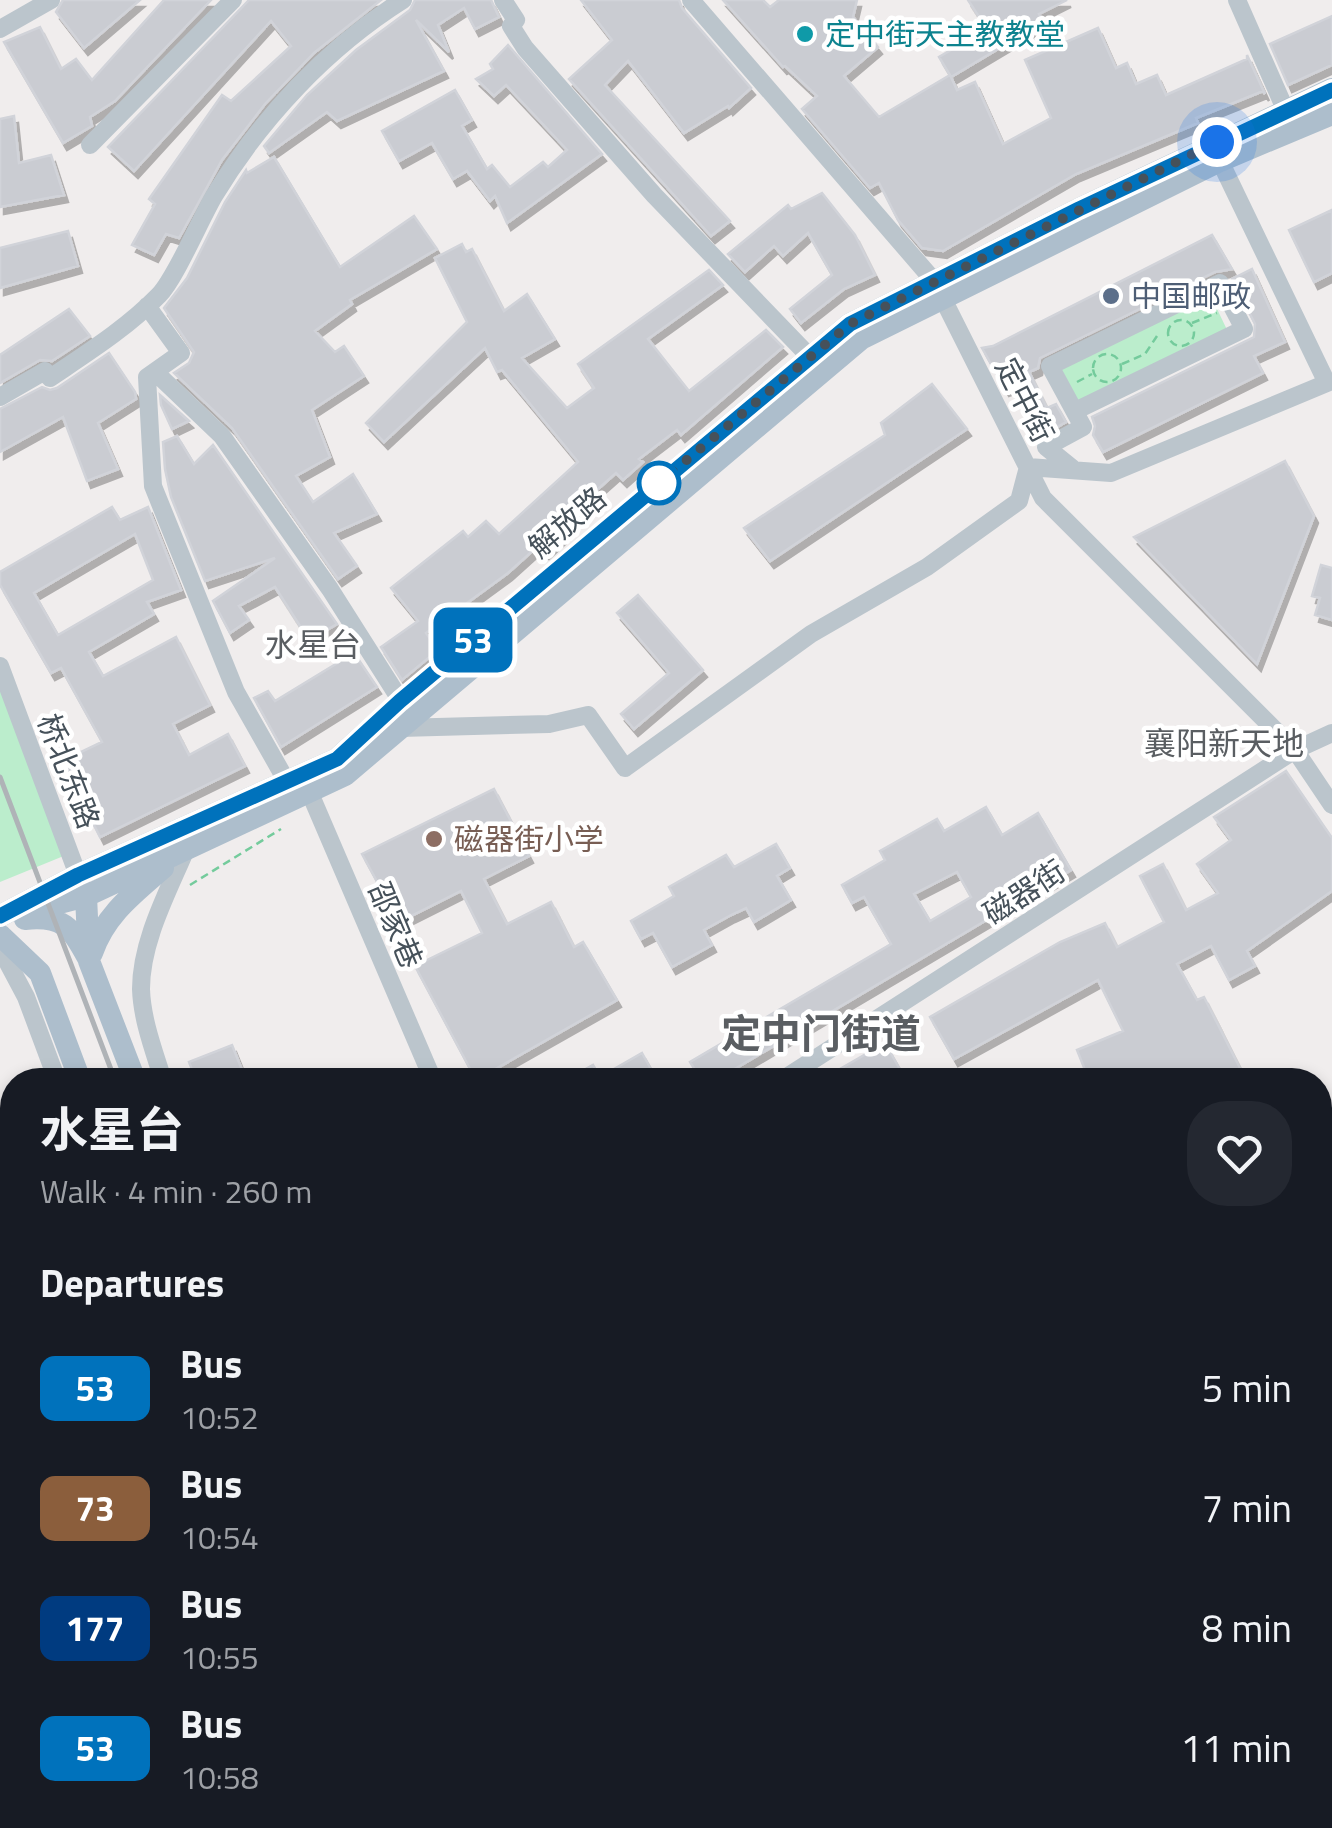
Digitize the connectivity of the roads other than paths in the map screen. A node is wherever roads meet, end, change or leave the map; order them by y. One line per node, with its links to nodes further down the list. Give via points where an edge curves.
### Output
1 (51, 0): 7 (street)
2 (233, 0): 11 (street)
3 (403, 0): 14 (street, via 329,55 270,117 230,169 162,292)
4 (504, 0): 15 (street, via 525,48)
5 (691, 0): 13 (street, 定中街)
6 (1238, 0): 9 (street)
7 (0, 29)
8 (1332, 90): 9 (main road, 解放路)
9 (1286, 109): 13 (main road, 解放路)
10 (1332, 114): 12 (main road, 解放路)
11 (90, 145)
12 (1220, 161): 13 (main road, 解放路); 17 (street)
13 (938, 289): 15 (main road, 解放路, via 850,324); 20 (street, 定中街); 24 (main road, 解放路, via 861,339)
14 (147, 306): 16 (street, via 181,352); 18 (street, via 50,378 45,372)
15 (809, 356): 23 (main road, 解放路)
16 (155, 372): 23 (street, via 222,436); 27 (street, via 147,378 153,486 236,692)
17 (1330, 388): 21 (street, via 1111,473)
18 (0, 397)
19 (1074, 411): 19 (street, via 1050,366 1220,284 1244,329); 21 (street, via 1083,426 1046,447)
20 (1028, 467): 21 (street); 24 (street, via 1019,502 927,568 810,634 625,768 588,715 549,724); 26 (street, 定中街, via 1043,498)
21 (1072, 469)
22 (0, 666): 31 (street, 桥北东路)
23 (400, 701): 27 (main road, 解放路, via 337,759)
24 (400, 728): 28 (main road, 解放路, via 345,774)
25 (1332, 733): 26 (street, 磁器街)
26 (1295, 750): 29 (street, 定中街); 41 (street, 磁器街)
27 (287, 782): 31 (main road, 解放路)
28 (310, 791): 30 (main road, 解放路); 40 (street, 邵家巷)
29 (1332, 805)
30 (186, 849): 31 (main road, 解放路); 35 (main road, via 112,914); 39 (street, via 151,934 141,988)
31 (82, 885): 32 (main road, 解放路); 35 (main road)
32 (0, 919): 35 (main road, via 46,916 63,924)
33 (0, 935): 37 (main road, via 40,973)
34 (0, 948): 36 (street)
35 (89, 962): 38 (main road)
36 (53, 1068)
37 (76, 1068)
38 (130, 1068)
39 (159, 1068)
40 (428, 1068)
41 (801, 1068)

